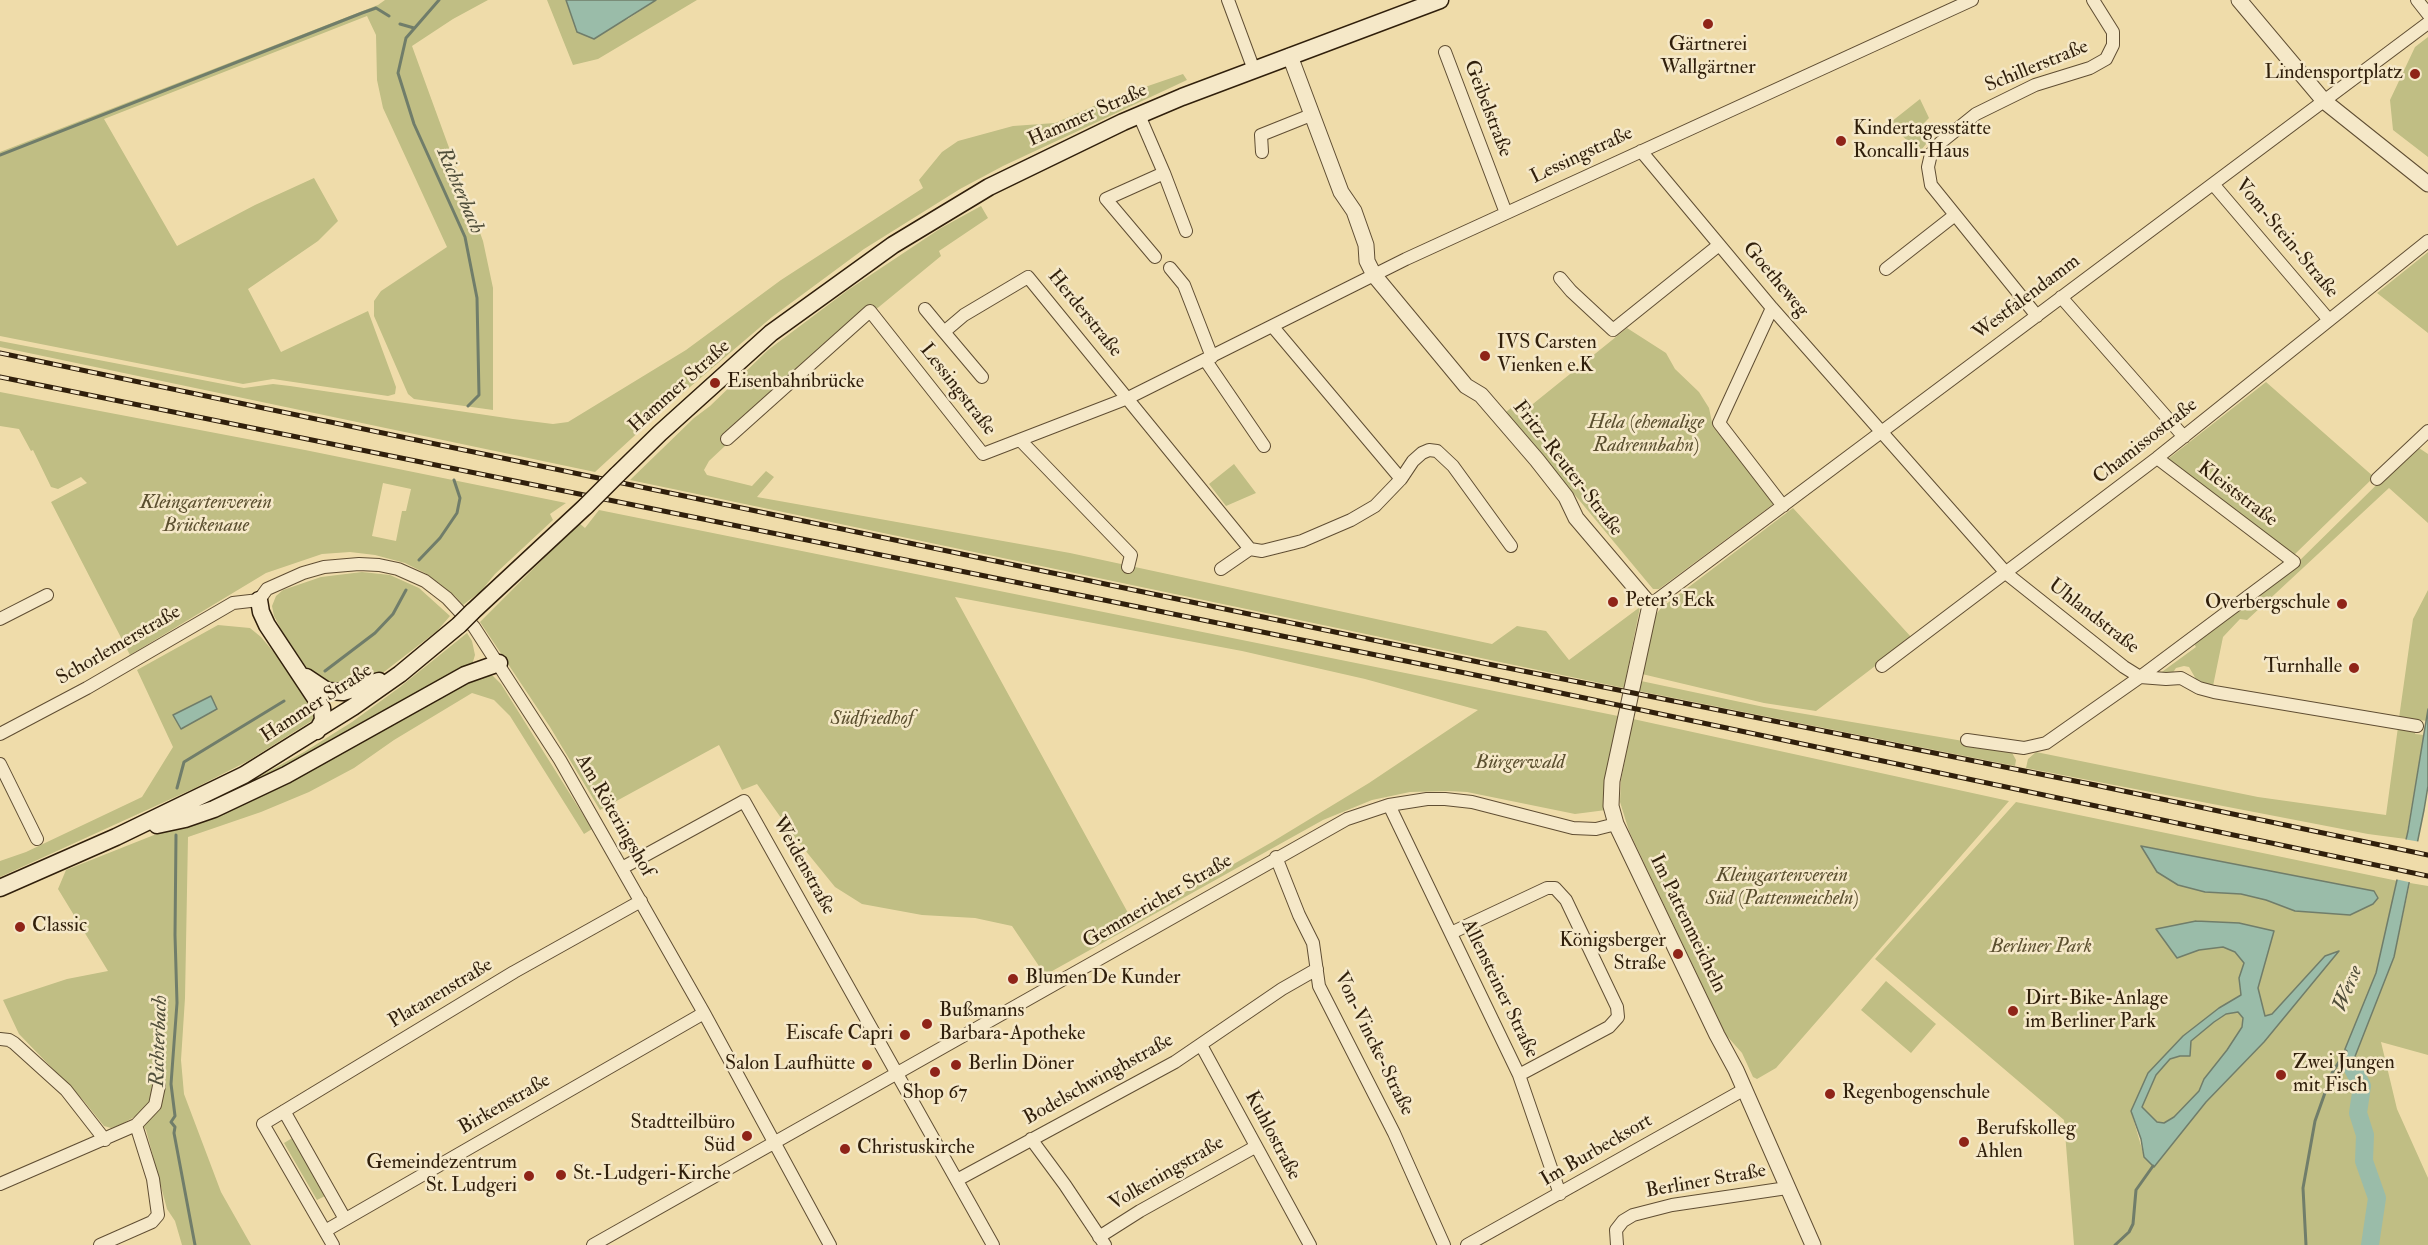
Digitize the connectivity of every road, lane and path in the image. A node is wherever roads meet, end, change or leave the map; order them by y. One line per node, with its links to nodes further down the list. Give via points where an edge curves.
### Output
1 (1228, 0): 11 (street)
2 (1440, 0): 10 (main road, Hammer Straße)
3 (1972, 0): 15 (street, Lessingstraße)
4 (2093, 0): 21 (street, Schillerstraße, via 2113,32 2113,45 2106,59 2035,85 1976,114 1931,154 1931,185)
5 (2239, 0): 12 (street)
6 (2417, 0): 7 (street)
7 (2428, 14)
8 (2428, 23): 12 (street, Westfalendamm)
9 (1445, 52): 20 (street, Geibelstraße)
10 (1290, 56): 11 (main road, Hammer Straße); 14 (street, Fritz-Reuter-Straße)
11 (1254, 70): 13 (main road, Hammer Straße)
12 (2324, 101): 18 (street, Westfalendamm); 19 (street)
13 (1139, 115): 17 (street); 62 (main road, Hammer Straße, bridge, via 1024,169 893,245 771,333 459,625)
14 (1311, 115): 16 (street, via 1262,135); 28 (street, Fritz-Reuter-Straße, via 1341,192 1354,211)
15 (1641, 151): 20 (street, Lessingstraße); 24 (street, Goetheweg)
16 (1262, 152)
17 (1164, 173): 22 (street); 25 (street, via 1106,199)
18 (2213, 184): 30 (street, Westfalendamm); 34 (street, Vom-Stein-Straße)
19 (2428, 184)
20 (1506, 213): 28 (street, Lessingstraße)
21 (1955, 215): 27 (street); 33 (street, Schillerstraße)
22 (1186, 231)
23 (2428, 241): 34 (street, Chamissostraße)
24 (1719, 245): 29 (street, via 1613,330); 31 (street, Goetheweg)
25 (1155, 257)
26 (1170, 268): 37 (street, via 1184,285)
27 (1886, 269)
28 (1374, 275): 35 (street, Lessingstraße); 57 (street, Fritz-Reuter-Straße, via 1466,386 1481,394 1537,460 1566,497 1576,518)
29 (1560, 278)
30 (2061, 297): 33 (street, Westfalendamm); 42 (street)
31 (1772, 308): 41 (street, Goetheweg); 49 (street, via 1719,423)
32 (925, 309): 36 (street)
33 (2037, 316): 41 (street, Westfalendamm)
34 (2329, 320): 42 (street, Chamissostraße)
35 (1273, 327): 37 (street, Lessingstraße); 47 (street)
36 (944, 332): 38 (street); 39 (street, Herderstraße, via 964,315 1028,277)
37 (1209, 359): 39 (street, Lessingstraße); 45 (street)
38 (982, 377)
39 (1128, 398): 44 (street, Lessingstraße); 51 (street)
40 (2428, 431): 48 (street)
41 (1880, 433): 49 (street, Westfalendamm); 54 (street, Uhlandstraße)
42 (2184, 437): 46 (street, Chamissostraße)
43 (727, 439): 44 (street, Lessingstraße, via 870,311 983,454)
44 (1021, 441): 52 (street, via 1131,555)
45 (1264, 446)
46 (2157, 458): 54 (street, Chamissostraße); 63 (street, Kleiststraße, via 2294,562)
47 (1401, 479): 50 (street, via 1422,453 1437,451 1453,466); 51 (street, via 1375,506 1351,520 1282,547)
48 (2377, 479)
49 (1783, 506): 57 (street, Westfalendamm)
50 (1511, 546)
51 (1250, 549): 53 (street)
52 (1128, 567)
53 (1221, 569)
54 (2007, 574): 60 (street, Chamissostraße); 63 (street, Uhlandstraße)
55 (47, 595): 58 (street)
56 (259, 600): 59 (street, Am Röteringshof, via 282,582 324,567 359,564 398,569 425,581 447,598); 61 (main road, via 267,625); 66 (street, Schorlemerstraße, via 233,603)
57 (1650, 605): 70 (street, Im Pattenmeicheln, via 1612,781 1611,806)
58 (0, 619)
59 (499, 663): 71 (main road, via 465,675 286,775 214,809); 74 (street, Am Röteringshof)
60 (1882, 666)
61 (300, 674): 62 (main road, via 327,691 343,692); 65 (main road, via 322,708)
62 (400, 674): 65 (main road, Hammer Straße)
63 (2140, 676): 64 (street, Uhlandstraße, via 2181,678 2214,692); 67 (street, via 2046,743 2024,748)
64 (2417, 726)
65 (317, 731): 71 (main road, Hammer Straße, via 244,775)
66 (0, 734)
67 (1967, 740)
68 (0, 764): 72 (street)
69 (1389, 805): 70 (street, Gemmericher Straße, via 1427,800 1472,801 1572,828 1596,829); 73 (street, Gemmericher Straße, via 1347,819); 77 (street, Allensteiner Straße)
70 (1616, 824): 85 (street, Im Pattenmeicheln)
71 (129, 831): 75 (main road, Hammer Straße)
72 (37, 839)
73 (1276, 857): 78 (street, Von-Vincke-Straße, via 1313,943); 82 (street, Gemmericher Straße)
74 (622, 868): 76 (street, Am Röteringshof); 82 (street, Weidenstraße, via 744,801)
75 (0, 888)
76 (641, 901): 79 (street, Am Röteringshof); 86 (street, Platanenstraße, via 514,972)
77 (1451, 933): 83 (street, Allensteiner Straße); 83 (street, via 1546,888 1555,888 1566,900 1617,1006 1618,1017 1613,1025)
78 (1317, 969): 81 (street, Bodelschwinghstraße); 105 (street, Von-Vincke-Straße, via 1319,986 1395,1133)
79 (704, 1013): 90 (street, Am Röteringshof); 96 (street, Birkenstraße)
80 (0, 1040): 89 (street, via 15,1043 66,1090)
81 (1201, 1045): 88 (street, Bodelschwinghstraße); 91 (street, Kuhlostraße)
82 (895, 1072): 90 (street, Gemmericher Straße); 92 (street)
83 (1519, 1075): 95 (street, Allensteiner Straße)
84 (159, 1086): 87 (street, via 155,1105)
85 (1744, 1089): 94 (street, Im Pattenmeicheln); 95 (street, Im Burbecksort)
86 (284, 1111): 96 (street); 97 (street, Platanenstraße, via 263,1124)
87 (136, 1125): 89 (street); 99 (street, via 149,1161 158,1215 152,1222)
88 (1031, 1139): 92 (street, Bodelschwinghstraße); 98 (street)
89 (105, 1140): 93 (street)
90 (773, 1143): 101 (street, Gemmericher Straße); 102 (street, Am Röteringshof)
91 (1255, 1147): 98 (street, Volkeningstraße, via 1140,1211); 104 (street, Kuhlostraße)
92 (957, 1180): 103 (street)
93 (0, 1184)
94 (1787, 1188): 107 (street, Berliner Straße, via 1672,1205 1634,1215 1616,1230); 108 (street, Im Pattenmeicheln)
95 (1560, 1194): 106 (street, Im Burbecksort)
96 (345, 1219): 97 (street, Birkenstraße)
97 (325, 1231): 100 (street)
98 (1102, 1241)
99 (100, 1245)
100 (333, 1245)
101 (593, 1245)
102 (830, 1245)
103 (993, 1245)
104 (1310, 1245)
105 (1444, 1245)
106 (1467, 1245)
107 (1617, 1245)
108 (1813, 1245)

